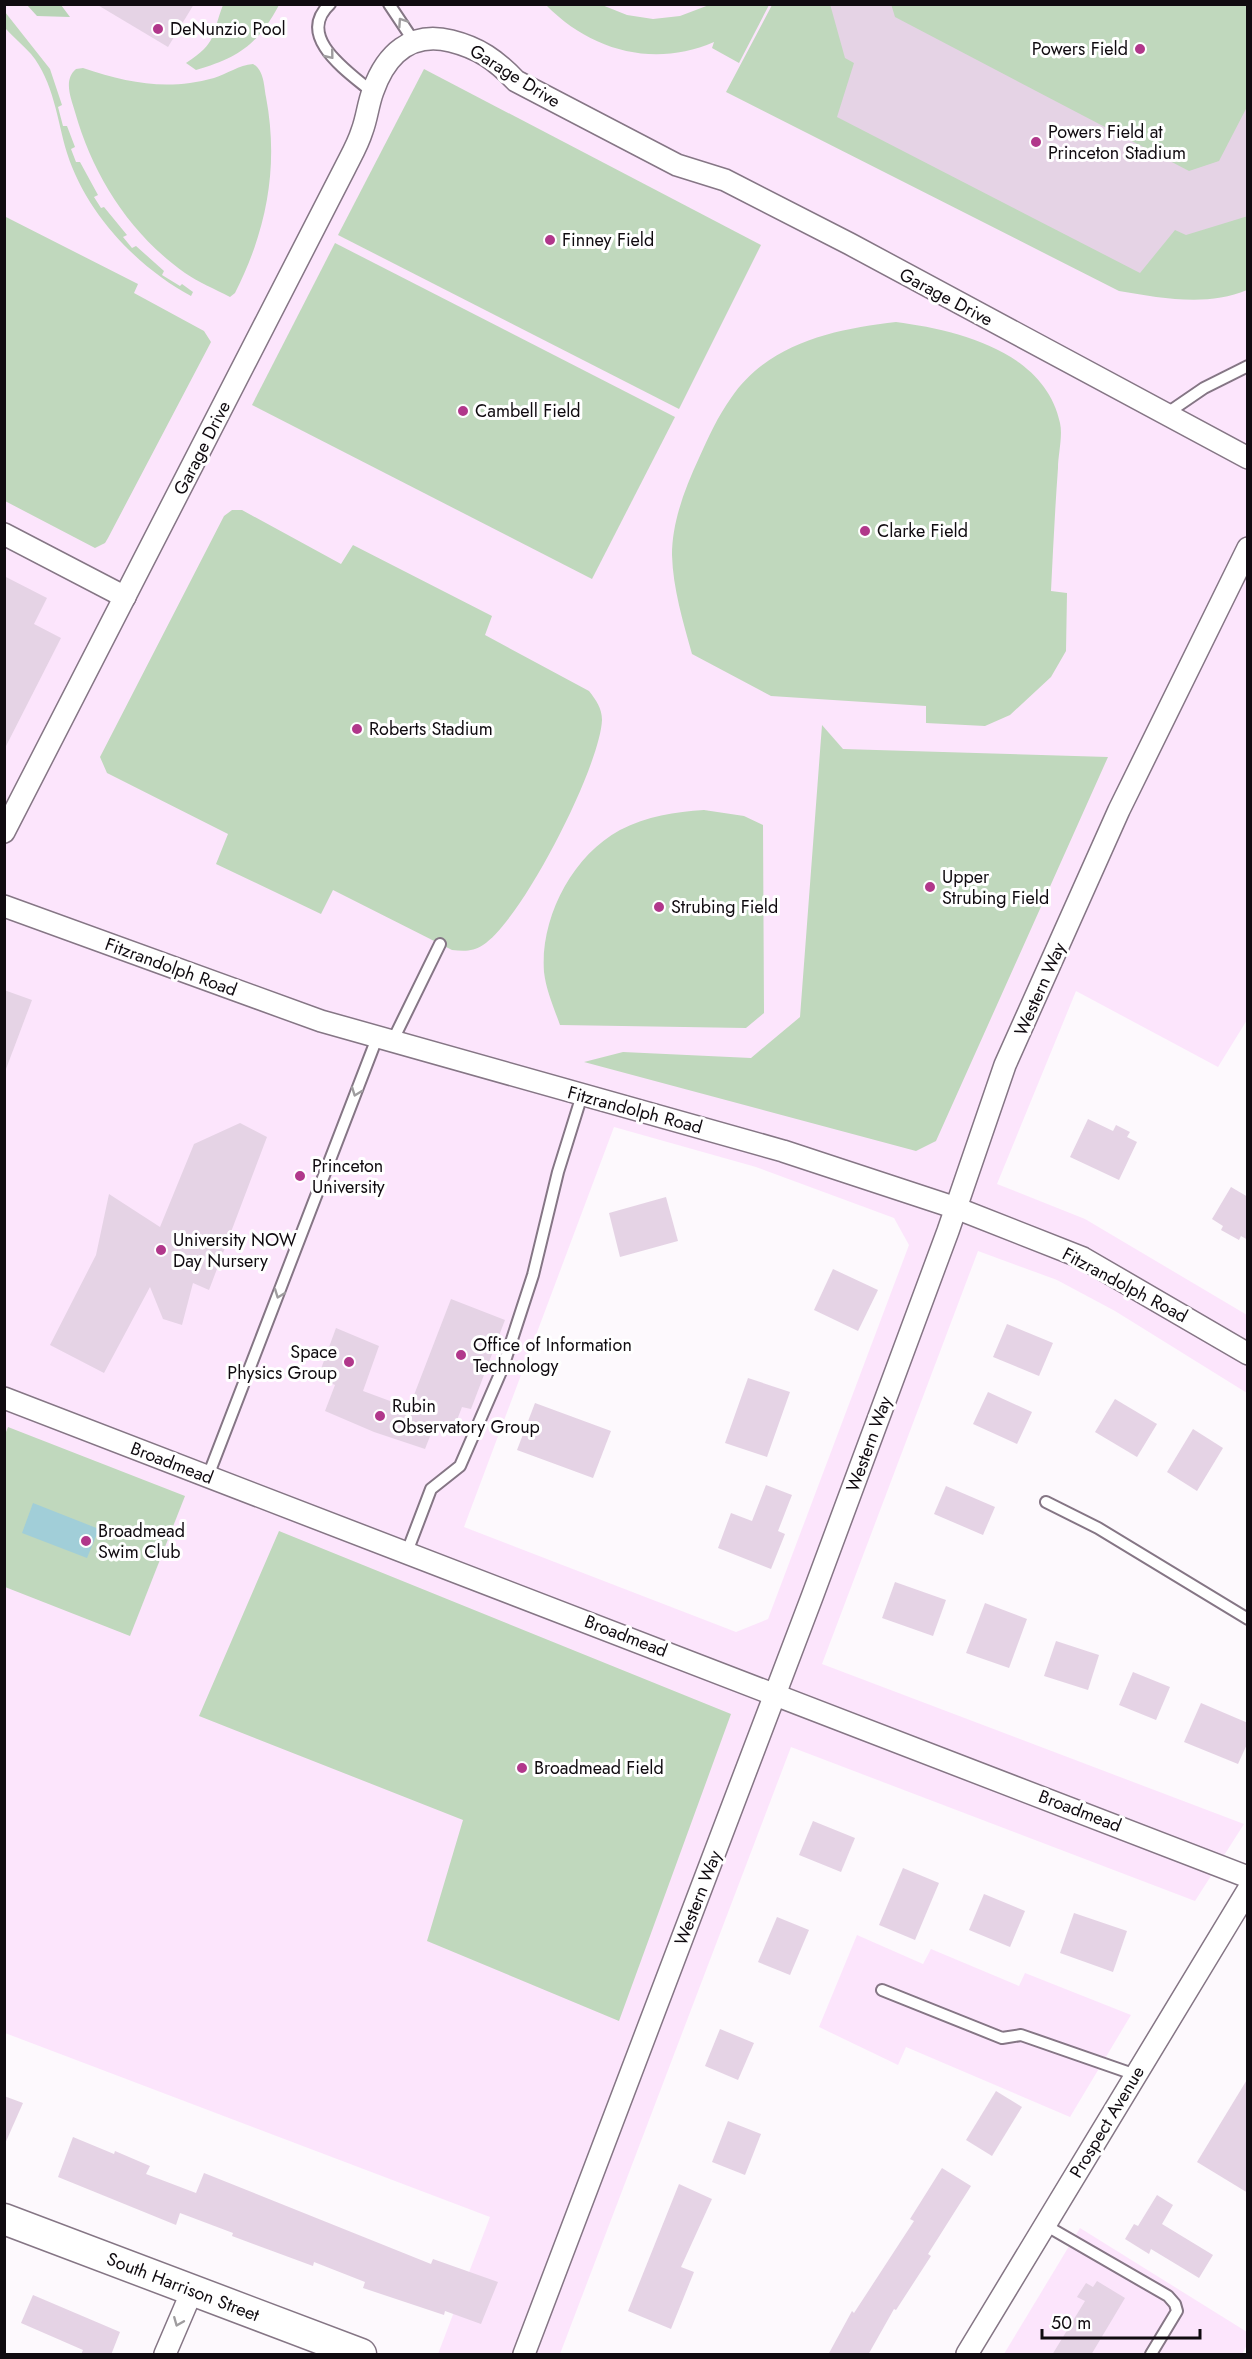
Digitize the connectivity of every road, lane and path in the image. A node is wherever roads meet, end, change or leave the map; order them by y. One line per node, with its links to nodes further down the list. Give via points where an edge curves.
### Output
1 (330, 4): 4 (lane, one-way to 4, via 319,24 325,51)
2 (389, 4): 3 (lane, one-way to 2)
3 (413, 40): 4 (street, Garage Drive, via 401,47); 6 (street, Garage Drive, via 433,37 471,46 497,61 516,81 677,165 725,180 840,238)
4 (372, 92): 10 (street, Garage Drive, via 363,130 345,168)
5 (1248, 366): 6 (lane)
6 (1165, 414): 7 (street, Garage Drive)
7 (1248, 458)
8 (4, 534): 10 (street)
9 (1248, 548): 17 (street, Western Way, via 1119,810 1005,1065)
10 (125, 597): 11 (street, Garage Drive)
11 (11, 805): 12 (street, Garage Drive)
12 (4, 832)
13 (4, 906): 15 (street, Fitzrandolph Road, via 249,996)
14 (440, 944): 15 (lane)
15 (385, 1040): 16 (street, Fitzrandolph Road); 20 (lane, one-way to 20)
16 (582, 1095): 17 (street, Fitzrandolph Road, via 783,1151); 22 (lane, via 533,1275 502,1368 460,1466 431,1489)
17 (956, 1208): 18 (street, Fitzrandolph Road, via 1083,1258); 24 (street, Western Way)
18 (1248, 1354)
19 (4, 1398): 20 (street, Broadmead)
20 (208, 1476): 22 (street, Broadmead)
21 (1046, 1502): 23 (lane, via 1098,1528)
22 (407, 1552): 24 (street, Broadmead)
23 (1248, 1619)
24 (775, 1694): 25 (street, Broadmead); 34 (street, Western Way)
25 (1248, 1877)
26 (1248, 1890): 28 (street, Prospect Avenue)
27 (882, 1990): 28 (lane, via 1002,2038 1022,2035)
28 (1136, 2075): 30 (street, Prospect Avenue)
29 (4, 2219): 31 (street, South Harrison Street)
30 (1045, 2225): 35 (street, Prospect Avenue); 36 (lane, via 1168,2296 1175,2304 1177,2311)
31 (192, 2290): 32 (street, one-way to 32); 33 (street, South Harrison Street)
32 (165, 2355)
33 (361, 2355)
34 (525, 2355)
35 (967, 2355)
36 (1151, 2355)

